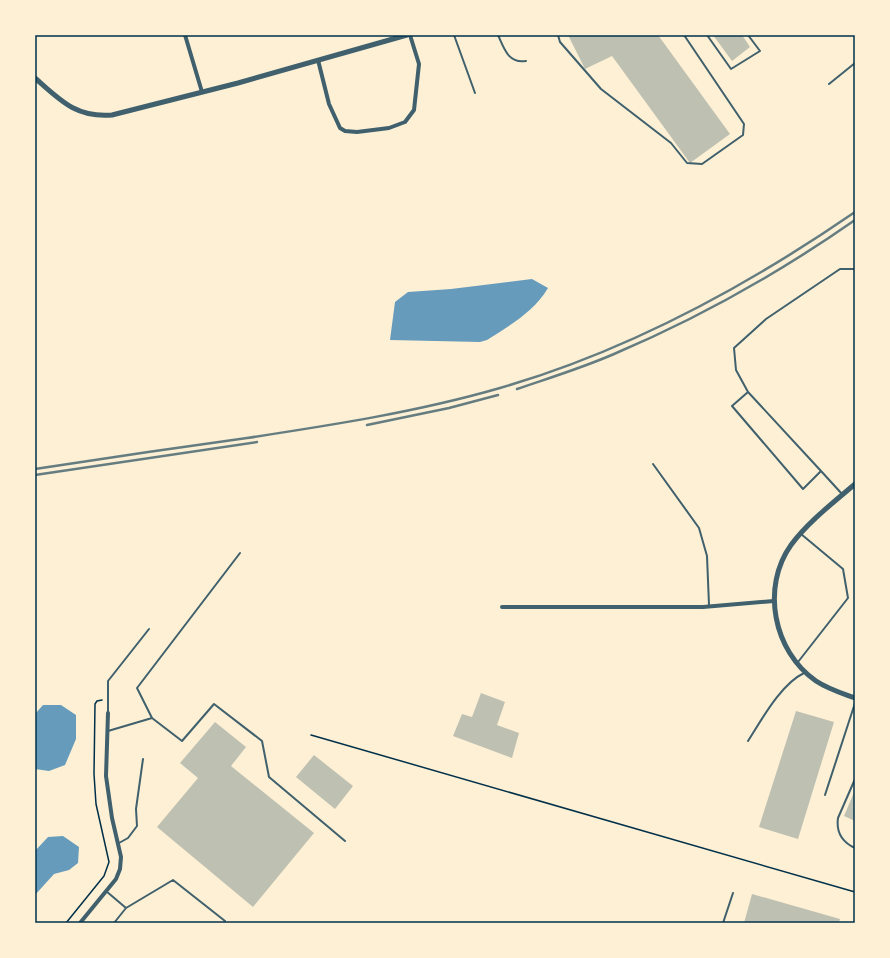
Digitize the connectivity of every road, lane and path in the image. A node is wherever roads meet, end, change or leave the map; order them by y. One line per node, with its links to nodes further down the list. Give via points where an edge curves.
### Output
1 (185, 35): 14 (street)
2 (408, 35): 9 (street); 9 (street, via 419,64 414,110 405,122 389,128 357,132 340,128 329,104)
3 (454, 35): 15 (lane)
4 (498, 35): 10 (lane, via 510,58 519,62)
5 (558, 35): 6 (lane, via 560,42 601,89 671,144 687,163 702,164 743,135 744,124)
6 (684, 35)
7 (707, 35): 8 (lane, via 731,69 760,51)
8 (748, 35)
9 (318, 60): 14 (street)
10 (526, 61)
11 (855, 63): 13 (lane)
12 (35, 78): 14 (street, via 66,105 84,114 99,116)
13 (829, 84)
14 (202, 92)
15 (475, 93)
16 (855, 271): 17 (lane, via 840,270 766,319 734,348 736,370)
17 (748, 392): 19 (lane); 19 (lane, via 732,406 803,488)
18 (653, 464): 25 (lane, via 699,528 707,556)
19 (821, 472): 21 (lane)
20 (855, 484): 21 (street)
21 (842, 495): 22 (street)
22 (801, 534): 24 (street, via 791,545 779,571); 28 (lane, via 843,569 848,598)
23 (240, 553): 34 (lane, via 138,688)
24 (774, 601): 25 (street); 28 (street, via 782,638)
25 (709, 606): 26 (street)
26 (502, 608)
27 (149, 629): 31 (lane, via 108,681)
28 (797, 664): 29 (street)
29 (805, 672): 30 (street, via 828,688); 37 (lane, via 794,678)
30 (855, 698)
31 (108, 700): 33 (lane); 49 (path, via 97,701 95,704 94,774 96,804 109,862 107,870)
32 (855, 703): 40 (lane)
33 (108, 713): 35 (street)
34 (152, 718): 35 (lane); 41 (lane, via 182,741 214,704 262,741 269,777)
35 (107, 732): 42 (street, via 106,776 112,818)
36 (311, 735): 45 (path)
37 (748, 741)
38 (143, 760): 42 (lane, via 136,809 137,826 128,838)
39 (855, 779): 43 (lane, via 837,825 841,839)
40 (825, 795)
41 (345, 841)
42 (119, 843): 44 (street, via 120,868 116,879)
43 (855, 848)
44 (106, 891): 47 (lane); 50 (street)
45 (855, 892)
46 (733, 893): 52 (lane)
47 (126, 908): 48 (lane, via 173,880); 51 (lane)
48 (225, 921)
49 (66, 923)
50 (80, 923)
51 (114, 923)
52 (723, 923)

